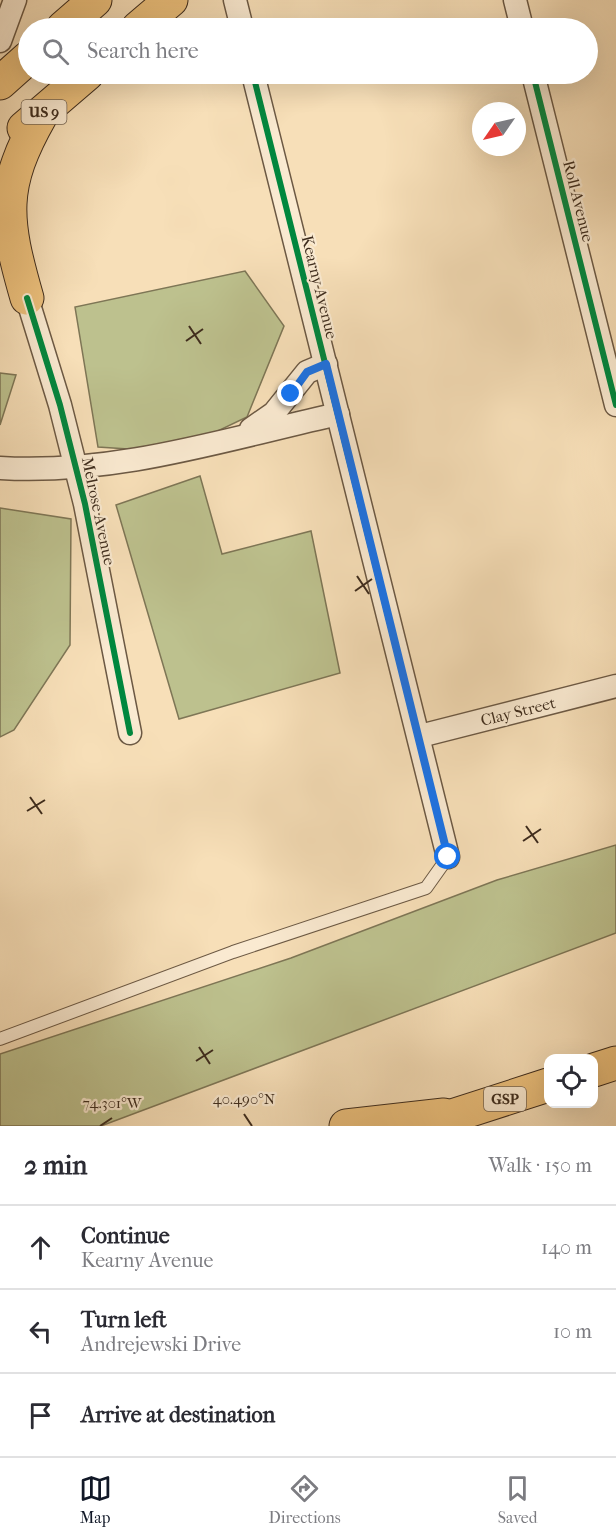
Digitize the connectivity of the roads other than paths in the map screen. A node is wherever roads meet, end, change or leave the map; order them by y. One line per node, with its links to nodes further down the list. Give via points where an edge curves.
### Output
1 (15, 0): 10 (street)
2 (95, 0): 6 (highway)
3 (171, 0): 7 (highway)
4 (235, 0): 8 (street)
5 (515, 0): 9 (street)
6 (74, 18)
7 (150, 18)
8 (240, 18)
9 (520, 18)
10 (0, 41)
11 (18, 67): 12 (highway)
12 (0, 83)
13 (76, 84): 16 (highway, US 9)
14 (256, 84): 20 (street, Kearny Avenue)
15 (536, 84): 21 (street, Roll Avenue)
16 (40, 115): 17 (highway, US 9); 19 (highway, via 11,162 4,191 7,221)
17 (0, 149)
18 (0, 260): 19 (highway)
19 (27, 298): 25 (street, Melrose Avenue)
20 (326, 364): 22 (street, Kearny Avenue); 23 (street, via 307,372 274,413)
21 (616, 405)
22 (338, 414): 23 (street); 28 (street, Kearny Avenue)
23 (235, 437): 25 (street, via 152,457)
24 (0, 468): 25 (street)
25 (76, 468): 27 (street, Melrose Avenue)
26 (616, 686): 28 (street, Clay Street)
27 (130, 733)
28 (420, 736): 29 (street, Kearny Avenue)
29 (448, 857): 30 (lane, via 426,888 233,952)
30 (0, 1039)
31 (616, 1063): 32 (highway)
32 (598, 1069)
33 (544, 1087): 34 (highway, GSP)
34 (461, 1113): 35 (highway); 36 (highway, GSP)
35 (346, 1126)
36 (421, 1126)

